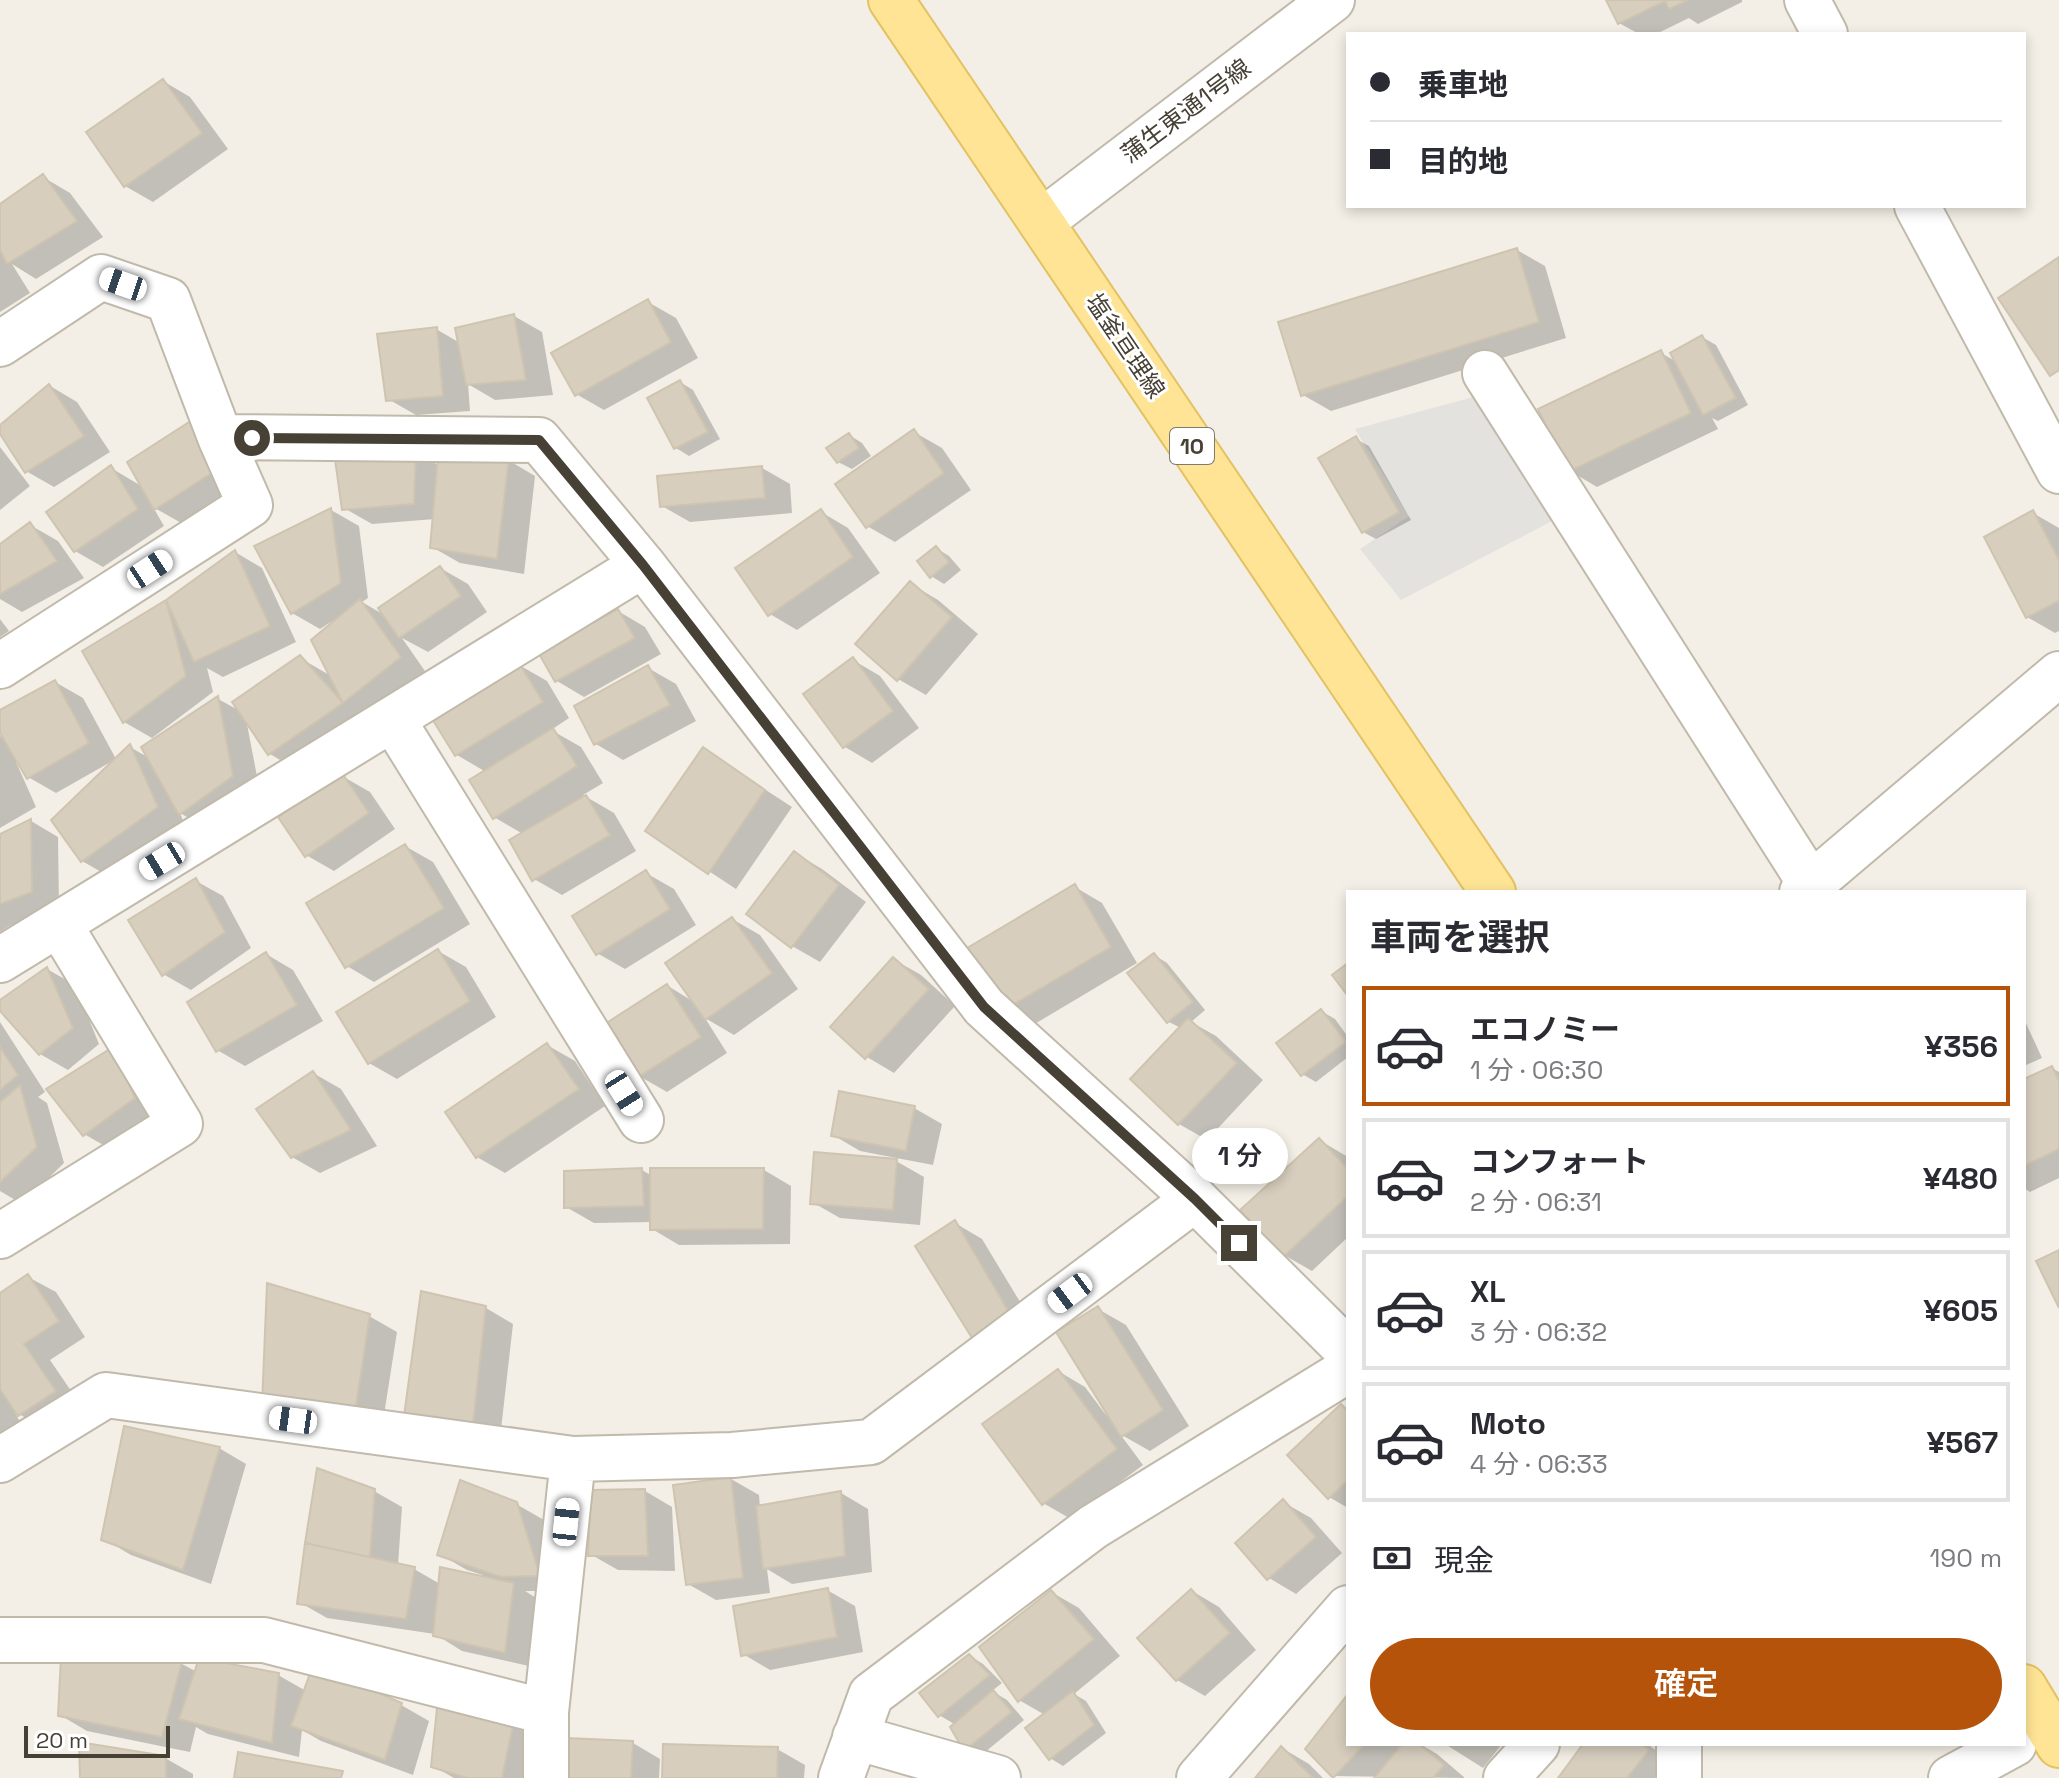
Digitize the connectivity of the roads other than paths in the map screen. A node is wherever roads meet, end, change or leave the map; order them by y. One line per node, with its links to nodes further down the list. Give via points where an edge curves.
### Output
1 (891, 0): 6 (main road, 塩釜亘理線 / 10)
2 (1332, 0): 6 (street, 蒲生東通1号線)
3 (1807, 0): 4 (street)
4 (1824, 32)
5 (1918, 208): 10 (street)
6 (1041, 222): 16 (main road, 塩釜亘理線 / 10)
7 (0, 344): 9 (street, via 101,277 168,300)
8 (1485, 373): 15 (street)
9 (220, 437): 11 (street, via 539,440); 12 (street, via 250,505)
10 (2059, 471)
11 (643, 565): 14 (street); 20 (street, via 984,1007)
12 (0, 666)
13 (2059, 674): 15 (street)
14 (393, 720): 17 (street); 19 (street)
15 (1806, 888)
16 (1492, 890)
17 (59, 924): 18 (street); 21 (street, via 180,1124)
18 (0, 960)
19 (641, 1120)
20 (1195, 1199): 22 (street); 24 (street, via 871,1442 732,1455)
21 (0, 1236)
22 (1346, 1349)
23 (1346, 1371): 31 (street, via 1080,1537 871,1695)
24 (573, 1459): 25 (street, via 106,1395); 29 (street)
25 (0, 1460)
26 (1346, 1610): 38 (street)
27 (0, 1640): 29 (street, via 264,1640)
28 (2026, 1693): 30 (main road)
29 (546, 1712): 35 (street)
30 (2041, 1734)
31 (855, 1737): 36 (street); 37 (street)
32 (1535, 1746): 39 (street)
33 (1679, 1746): 40 (street)
34 (2016, 1746): 41 (street)
35 (546, 1778)
36 (841, 1778)
37 (998, 1778)
38 (1199, 1778)
39 (1506, 1778)
40 (1679, 1778)
41 (1951, 1778)

